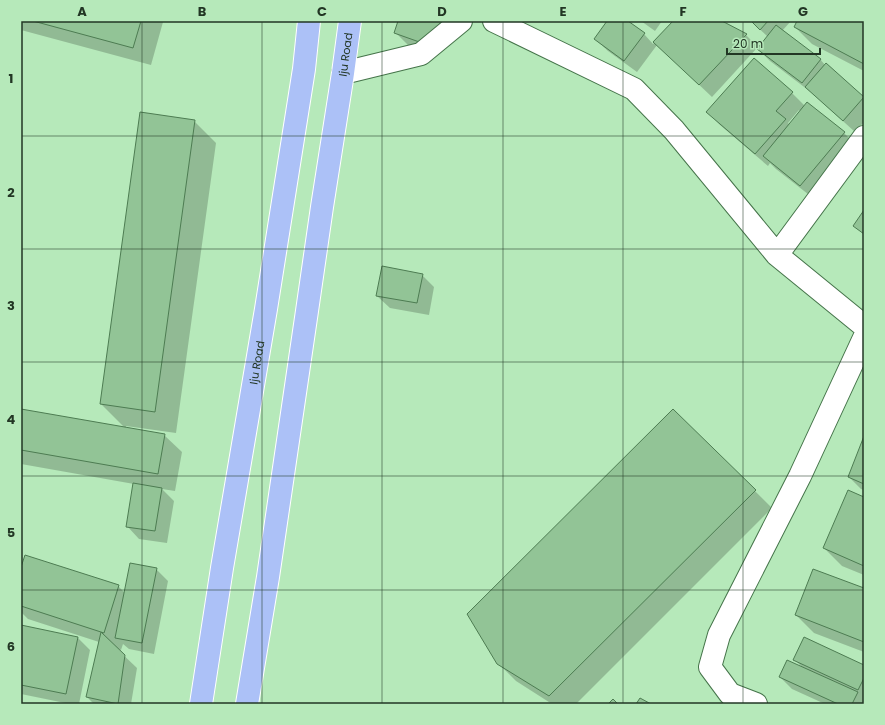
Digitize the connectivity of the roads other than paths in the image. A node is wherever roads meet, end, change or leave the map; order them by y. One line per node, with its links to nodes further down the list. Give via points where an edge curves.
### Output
1 (310, 21): 10 (main road, Iju Road, via 268,301)
2 (350, 21): 5 (main road, Iju Road)
3 (462, 21): 5 (street, via 421,54)
4 (494, 21): 7 (street, via 634,89 674,130)
5 (343, 73): 11 (main road, Iju Road)
6 (864, 137): 7 (street)
7 (777, 255): 8 (street)
8 (864, 326)
9 (864, 338): 12 (street, via 800,476 718,635 710,667 730,694)
10 (201, 704)
11 (247, 704)
12 (756, 704)

